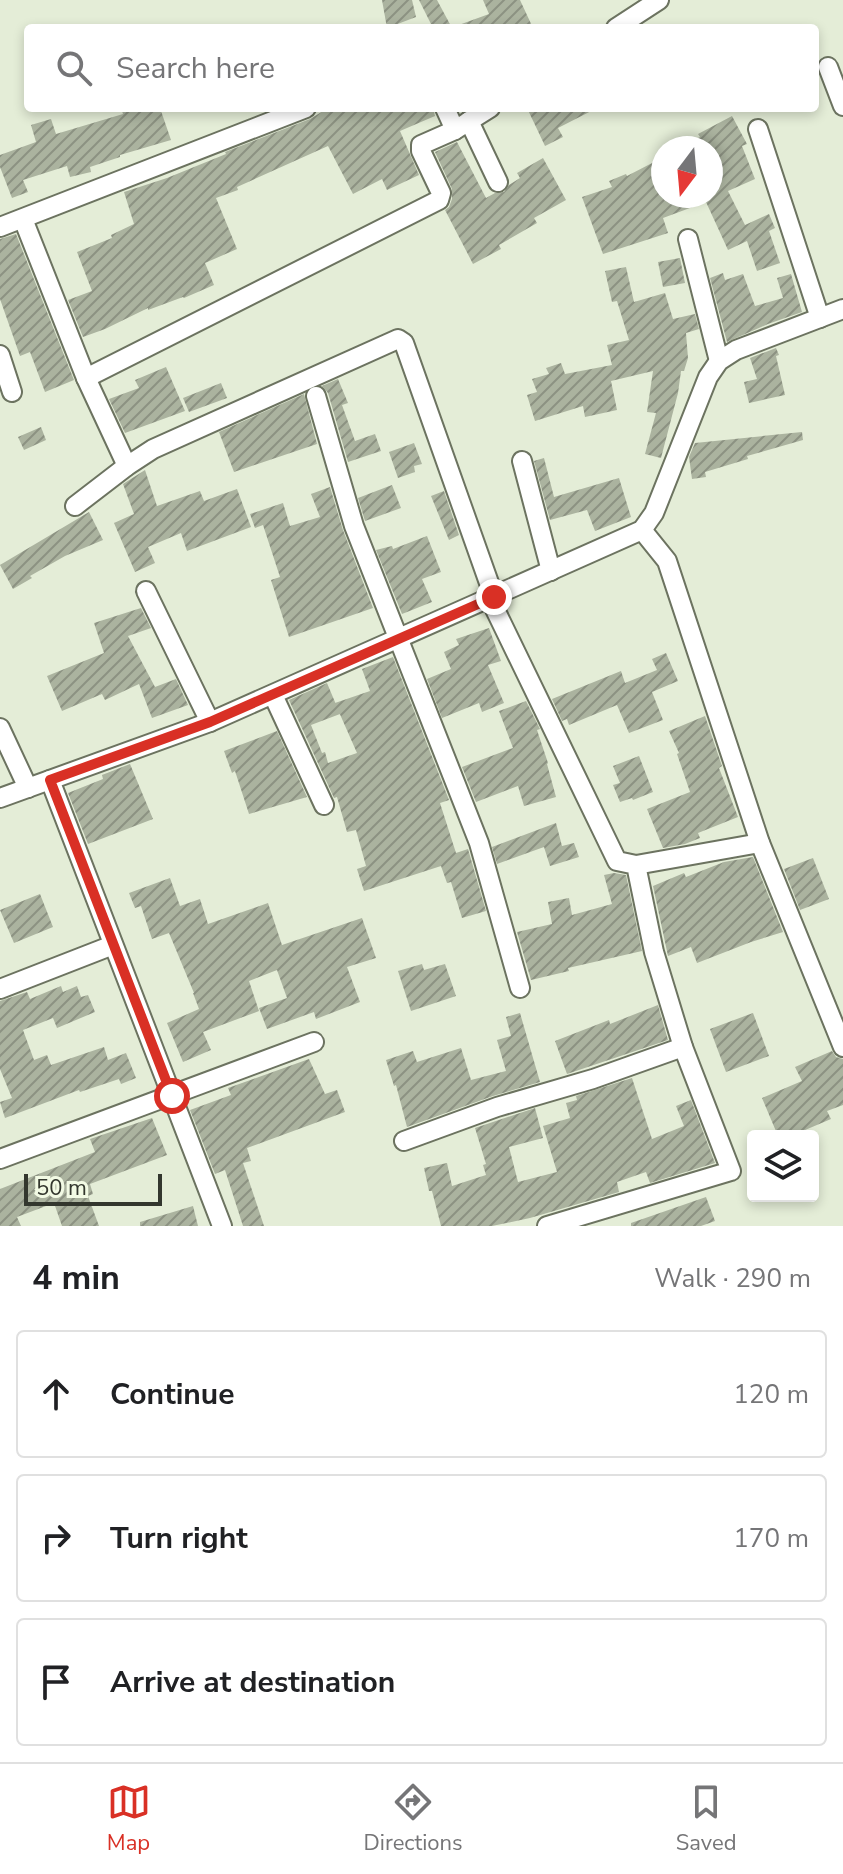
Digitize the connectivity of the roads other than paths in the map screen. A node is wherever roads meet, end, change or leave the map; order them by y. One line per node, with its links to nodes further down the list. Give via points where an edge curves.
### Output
1 (659, 0): 2 (street)
2 (622, 24)
3 (828, 67): 4 (street)
4 (843, 106)
5 (296, 112): 11 (street)
6 (449, 112): 8 (street)
7 (483, 112): 8 (street)
8 (462, 125): 10 (street); 18 (street, via 420,147 441,193 439,200)
9 (758, 129): 15 (street)
10 (498, 182)
11 (23, 219): 12 (street); 18 (street)
12 (0, 227)
13 (688, 239): 17 (street)
14 (843, 309): 15 (street)
15 (820, 318): 17 (street)
16 (0, 355): 19 (street)
17 (719, 361): 24 (street)
18 (86, 378): 22 (street)
19 (12, 392)
20 (316, 396): 28 (street, via 354,526)
21 (522, 461): 25 (street)
22 (127, 466): 23 (street); 27 (street, via 153,449 398,339 404,343)
23 (75, 506)
24 (642, 530): 25 (street); 36 (street, via 667,561)
25 (551, 571): 27 (street)
26 (146, 591): 30 (street)
27 (492, 598): 28 (street); 37 (street, via 617,861)
28 (399, 639): 29 (street); 39 (street, via 479,843)
29 (273, 695): 30 (street); 35 (street)
30 (210, 722): 32 (street)
31 (0, 728): 33 (street)
32 (50, 780): 33 (street); 38 (street)
33 (28, 788): 34 (street)
34 (0, 798)
35 (324, 805)
36 (760, 843): 37 (street); 43 (street)
37 (636, 865): 42 (street, via 654,952)
38 (113, 945): 40 (street); 44 (street)
39 (520, 988)
40 (0, 989)
41 (314, 1042): 44 (street)
42 (683, 1047): 45 (street); 48 (street, via 731,1171)
43 (843, 1047)
44 (172, 1096): 46 (street); 47 (street)
45 (404, 1141)
46 (0, 1159)
47 (222, 1226)
48 (547, 1226)

